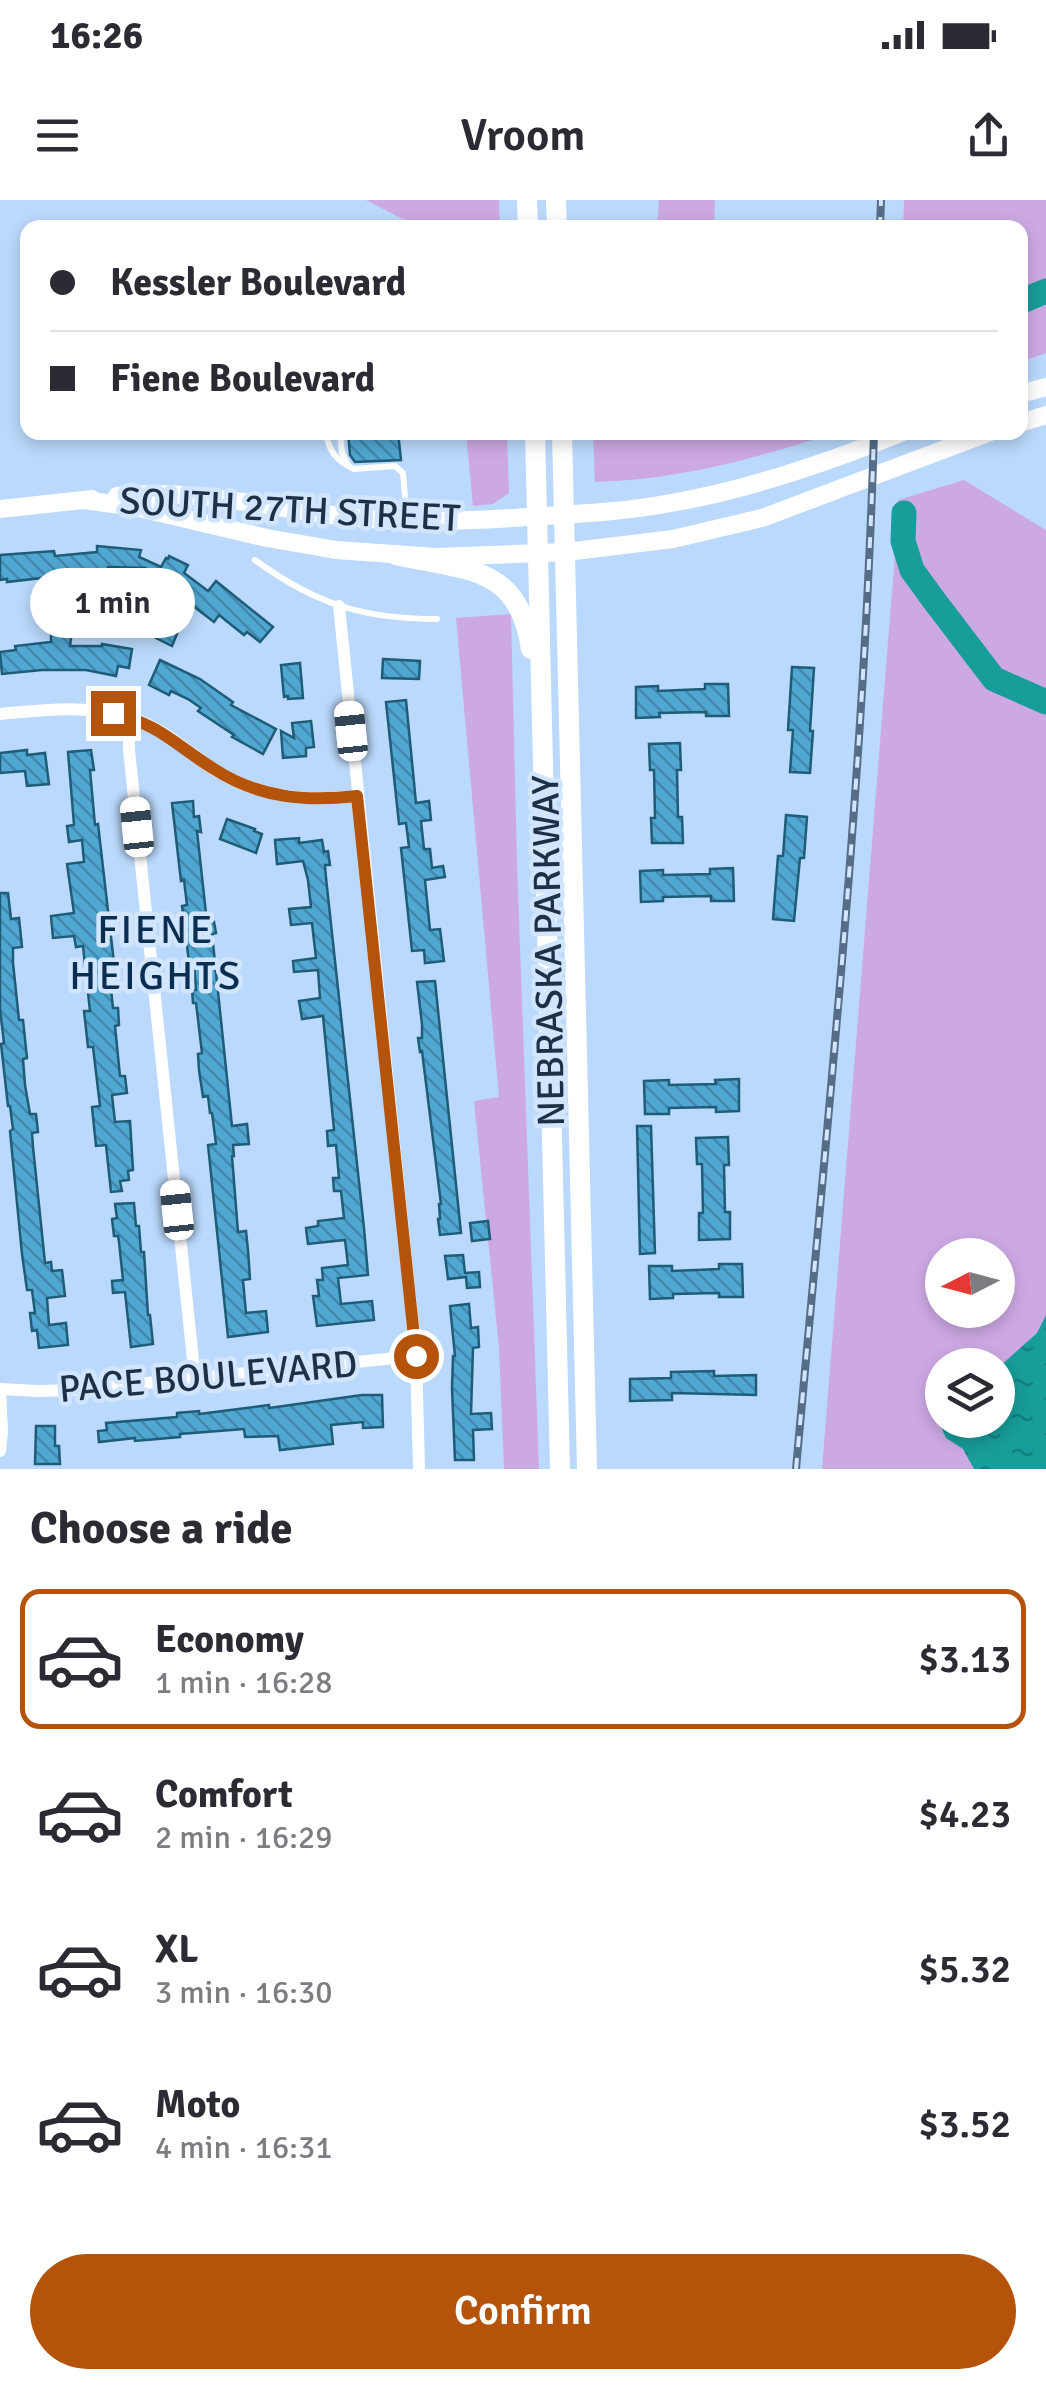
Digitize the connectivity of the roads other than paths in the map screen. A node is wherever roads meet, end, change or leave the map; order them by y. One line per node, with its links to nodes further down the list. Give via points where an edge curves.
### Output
1 (328, 440): 7 (lane, via 331,453)
2 (341, 440): 7 (lane)
3 (534, 440): 13 (main road, NEBRASKA PARKWAY)
4 (562, 440): 12 (main road, NEBRASKA PARKWAY)
5 (882, 440): 12 (main road, SOUTH 27TH STREET, via 742,488 621,511)
6 (969, 440): 15 (main road, SOUTH 27TH STREET, via 762,518 673,539)
7 (348, 466): 8 (lane, via 395,466 403,473)
8 (405, 497)
9 (84, 500): 10 (main road, SOUTH 27TH STREET, via 161,494); 11 (main road, SOUTH 27TH STREET); 14 (main road, SOUTH 27TH STREET)
10 (255, 503): 13 (main road, SOUTH 27TH STREET, via 409,522); 14 (main road, via 241,518)
11 (0, 509)
12 (564, 514): 13 (main road, SOUTH 27TH STREET); 15 (main road, NEBRASKA PARKWAY)
13 (538, 516): 16 (main road, NEBRASKA PARKWAY)
14 (211, 524): 17 (main road, SOUTH 27TH STREET)
15 (566, 552): 16 (main road, SOUTH 27TH STREET); 31 (main road, NEBRASKA PARKWAY)
16 (538, 553): 17 (main road, SOUTH 27TH STREET); 23 (main road, NEBRASKA PARKWAY)
17 (396, 556): 23 (main road, via 481,574 520,607 532,652)
18 (255, 560): 19 (lane, via 299,590)
19 (339, 606): 20 (lane, via 391,618); 24 (street)
20 (437, 619)
21 (0, 714): 22 (street, via 80,708)
22 (130, 717): 24 (street, via 257,790 292,798); 26 (street)
23 (544, 788): 30 (main road, NEBRASKA PARKWAY)
24 (357, 796): 25 (street)
25 (416, 1356): 26 (street, PACE BOULEVARD); 29 (street)
26 (195, 1379): 27 (street, PACE BOULEVARD, via 58,1392)
27 (0, 1389): 28 (street)
28 (0, 1450)
29 (419, 1469)
30 (560, 1469)
31 (587, 1469)

